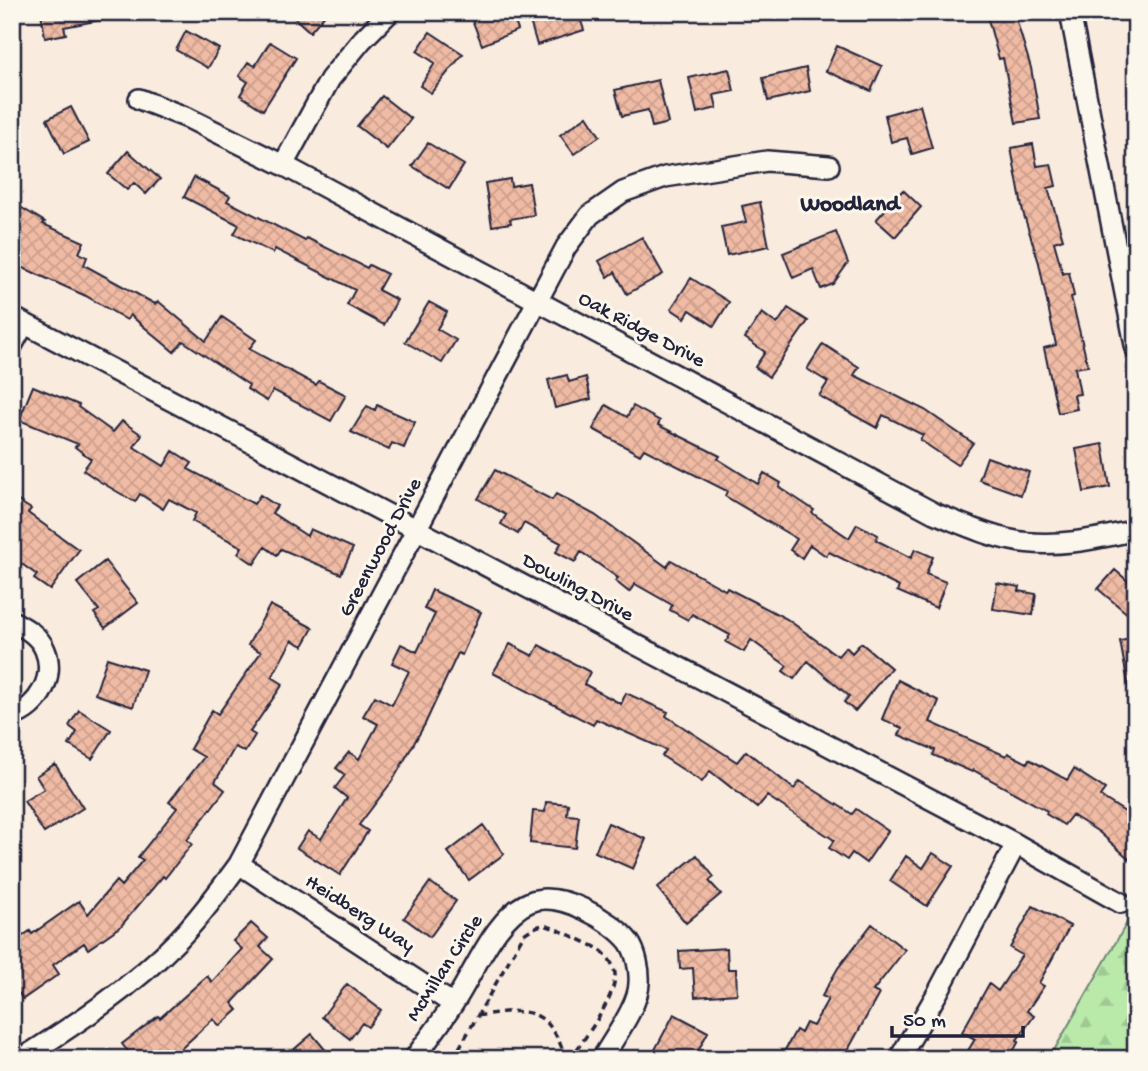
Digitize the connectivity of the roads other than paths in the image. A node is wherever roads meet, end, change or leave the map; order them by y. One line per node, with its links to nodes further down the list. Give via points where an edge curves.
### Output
1 (390, 12): 4 (street, via 330,79)
2 (1070, 12): 7 (street)
3 (139, 99): 4 (street, Oak Ridge Drive)
4 (283, 166): 6 (street, Oak Ridge Drive)
5 (829, 166): 6 (street, Greenwood Drive, via 767,161 665,177 623,192 590,215 566,247)
6 (537, 302): 11 (street, Oak Ridge Drive, via 972,529 1013,541 1050,543); 12 (street, Greenwood Drive)
7 (1133, 317): 10 (street)
8 (18, 321): 9 (street); 12 (street, Dowling Drive)
9 (12, 346)
10 (1136, 350)
11 (1136, 530)
12 (417, 531): 15 (street, Dowling Drive); 16 (street, Greenwood Drive)
13 (12, 621): 14 (street, via 34,633 46,650 49,673 40,697 23,713)
14 (12, 716)
15 (1016, 844): 17 (street, Dowling Drive); 22 (street)
16 (239, 864): 18 (street, Heidberg Way); 19 (street, Greenwood Drive, via 178,940 125,987)
17 (1121, 903)
18 (453, 1004): 20 (street, McMillan Circle); 21 (street, McMillan Circle, via 509,915 531,901 555,900 578,906 617,928 631,945 637,964 639,984 634,1003)
19 (21, 1059)
20 (414, 1059)
21 (602, 1059)
22 (899, 1059)

